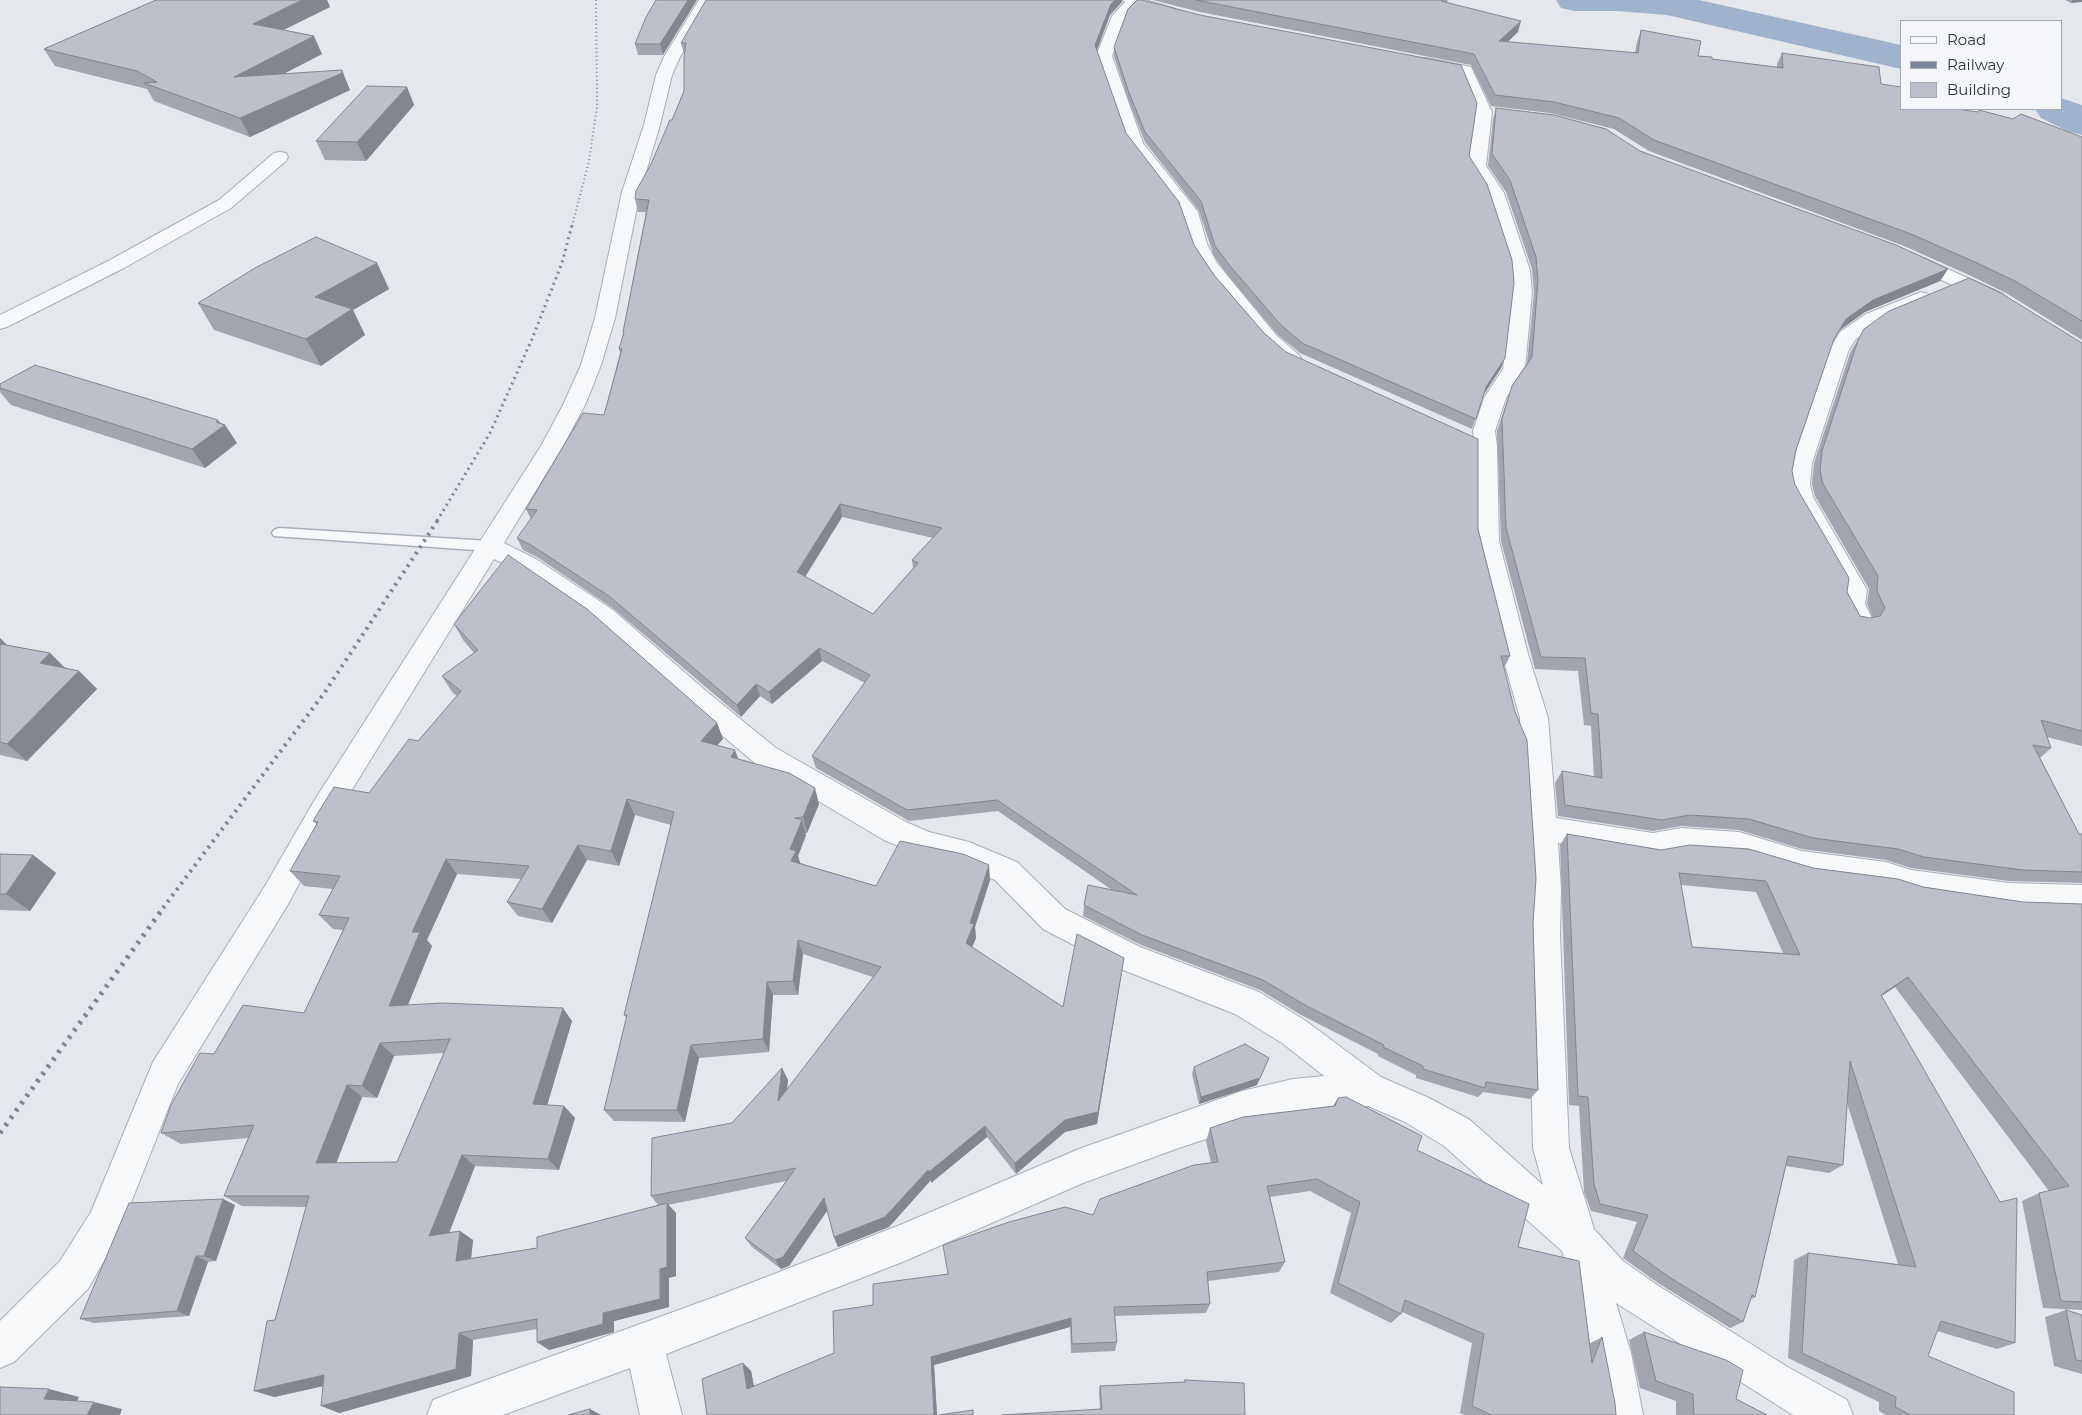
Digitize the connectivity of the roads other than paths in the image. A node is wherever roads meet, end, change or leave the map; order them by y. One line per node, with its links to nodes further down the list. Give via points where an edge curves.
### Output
1 (706, 0): 12 (street, via 664,75 631,192 605,318 591,365 552,446)
2 (1132, 0): 3 (street); 10 (street, via 1119,16 1104,56 1135,144 1189,212 1203,257 1221,282 1270,340 1292,359)
3 (1186, 15)
4 (1410, 60): 14 (street, via 1466,70 1493,113 1477,166 1495,193 1520,270 1522,293 1514,369 1495,398 1477,442 1487,541 1534,718)
5 (280, 157): 9 (street, via 225,204)
6 (1896, 252): 7 (street)
7 (1961, 281): 8 (street); 13 (street, via 1874,318 1847,336 1838,352 1801,463 1798,484 1801,497 1854,590 1852,604)
8 (2014, 309)
9 (0, 324)
10 (1308, 367)
11 (279, 533): 12 (lane)
12 (489, 546): 16 (street, via 527,565 604,617 766,756 895,831 1006,870 1054,919 1120,954 1247,1003 1294,1032); 19 (street, via 324,810 276,896 165,1074 104,1225 74,1274 22,1330)
13 (1860, 620)
14 (1543, 828): 15 (street, via 1653,846 1681,841 1740,845 1802,864 1886,875 1911,884 2009,897); 17 (street, via 1552,1148)
15 (2082, 899)
16 (1369, 1089): 17 (street, via 1457,1132); 18 (street, via 1293,1096 1176,1131 1079,1167 905,1242)
17 (1577, 1239): 22 (street, via 1611,1353); 23 (street, via 1609,1275 1643,1299)
18 (644, 1344): 20 (street); 21 (street)
19 (0, 1348)
20 (448, 1415)
21 (661, 1415)
22 (1622, 1415)
23 (1832, 1415)

